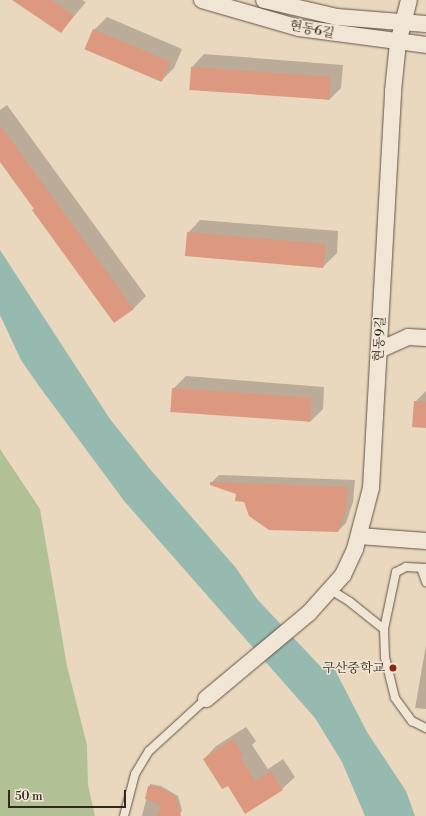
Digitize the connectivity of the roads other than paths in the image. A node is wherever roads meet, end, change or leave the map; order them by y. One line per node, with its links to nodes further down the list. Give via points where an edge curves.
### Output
1 (202, 0): 6 (street, 현동6길, via 299,28)
2 (264, 0): 4 (street, 현동6길, via 337,17)
3 (409, 0): 4 (street, 현동9길)
4 (404, 23): 5 (street, 현동6길); 6 (street, 현동9길)
5 (426, 24)
6 (398, 43): 7 (street, 현동6길); 9 (street, 현동9길, via 393,91)
7 (426, 45)
8 (425, 338): 9 (street, via 408,337)
9 (379, 350): 10 (street, 현동9길, via 371,488)
10 (359, 536): 11 (street); 14 (street, 현동9길, via 350,564)
11 (426, 541)
12 (423, 568): 13 (lane); 15 (lane, via 406,567 396,572)
13 (426, 582)
14 (331, 590): 15 (lane); 16 (street, 현동9길, via 309,613)
15 (384, 629): 17 (lane, via 385,657 395,698 412,721)
16 (206, 699): 18 (lane, via 149,751 135,774)
17 (426, 728)
18 (124, 816)

